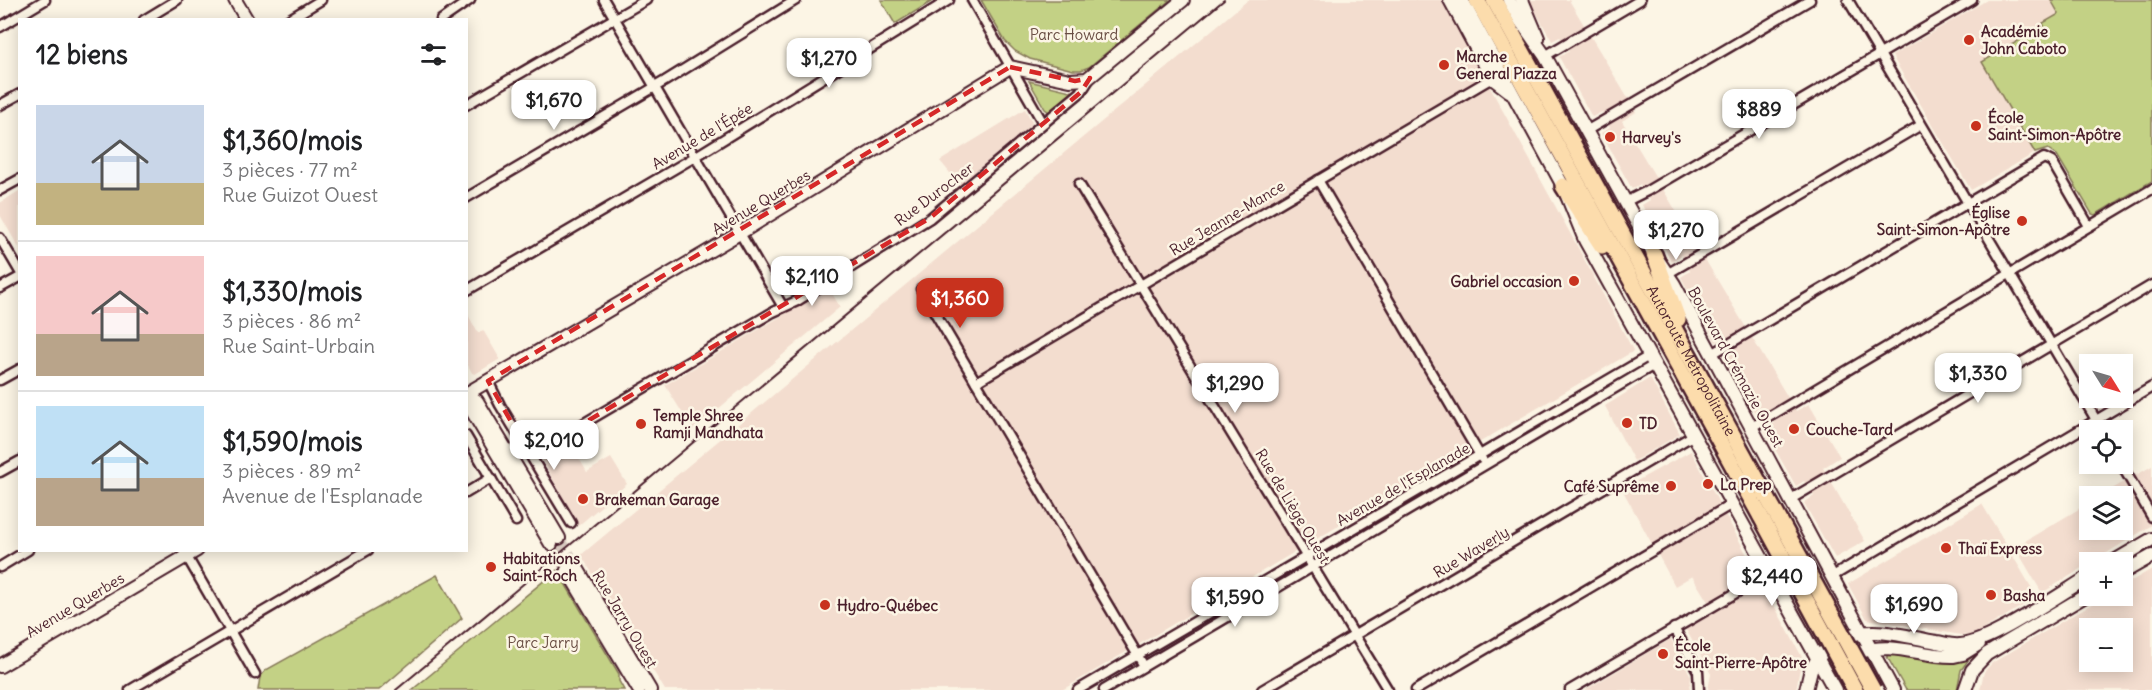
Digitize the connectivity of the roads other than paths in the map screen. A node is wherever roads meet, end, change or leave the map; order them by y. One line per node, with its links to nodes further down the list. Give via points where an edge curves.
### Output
1 (45, 0): 27 (street)
2 (177, 0): 22 (street)
3 (235, 0): 23 (main road)
4 (321, 0): 24 (street)
5 (470, 0): 25 (street)
6 (604, 0): 26 (street)
7 (645, 0): 26 (street)
8 (796, 0): 33 (street)
9 (949, 0): 41 (street, Avenue de l'Épée)
10 (972, 0): 30 (street)
11 (1183, 0): 32 (main road)
12 (1450, 0): 31 (main road)
13 (1462, 0): 34 (main road)
14 (1477, 0): 65 (highway, Autoroute Métropolitaine)
15 (1494, 0): 70 (highway, Autoroute Métropolitaine)
16 (1509, 0): 29 (main road, Boulevard Crémazie Ouest)
17 (1522, 0): 29 (main road)
18 (1640, 0): 29 (street)
19 (1810, 0): 40 (street)
20 (1848, 0): 28 (street)
21 (1972, 0): 28 (street)
22 (147, 18)
23 (246, 18)
24 (291, 18)
25 (444, 18)
26 (614, 18): 33 (street); 36 (street)
27 (0, 27)
28 (1879, 54): 39 (street); 49 (street)
29 (1545, 56): 40 (main road, Boulevard Crémazie Ouest)
30 (1010, 66): 32 (main road); 38 (street); 52 (main road, Avenue Querbes)
31 (1492, 78): 34 (main road); 43 (street, Rue Jeanne-Mance)
32 (1084, 80): 38 (street, Rue Durocher, via 1081,92)
33 (655, 87): 41 (street); 48 (street)
34 (1513, 94): 45 (main road)
35 (18, 95): 37 (street)
36 (468, 104)
37 (0, 105)
38 (1043, 123): 64 (street, Rue Durocher, via 930,218)
39 (1921, 125): 50 (street); 57 (street)
40 (1586, 131): 49 (main road, Boulevard Crémazie Ouest)
41 (696, 157): 52 (street); 63 (street, Avenue de l'Épée)
42 (18, 180): 47 (street)
43 (1318, 180): 59 (street, Rue Jeanne-Mance); 83 (street)
44 (1079, 184): 59 (street, Rue de Liège Ouest)
45 (1563, 186): 65 (highway); 68 (main road, via 1581,232)
46 (2152, 189): 51 (street)
47 (0, 190)
48 (468, 197)
49 (1625, 202): 54 (main road, Boulevard Crémazie Ouest)
50 (1967, 202): 51 (street, via 2044,158 2052,162); 56 (street); 67 (street)
51 (2089, 226): 56 (street)
52 (740, 233): 64 (street); 72 (main road, Avenue Querbes)
53 (0, 238): 55 (street)
54 (1654, 254): 57 (main road, Boulevard Crémazie Ouest); 70 (highway)
55 (18, 269)
56 (2009, 273): 66 (street); 78 (street)
57 (1667, 274): 67 (main road, Boulevard Crémazie Ouest)
58 (18, 278): 61 (street)
59 (1140, 285): 73 (street, Rue Jeanne-Mance); 102 (street, Rue de Liège Ouest)
60 (2152, 285): 66 (street)
61 (0, 288)
62 (921, 289): 73 (street)
63 (468, 290)
64 (783, 307): 82 (street, Rue Durocher)
65 (1663, 339): 92 (highway, Autoroute Métropolitaine)
66 (2051, 345): 77 (street); 90 (street)
67 (1712, 354): 78 (main road, Boulevard Crémazie Ouest)
68 (1651, 360): 80 (main road); 83 (street, Avenue de l'Esplanade); 85 (street, Avenue de l'Esplanade)
69 (18, 370): 71 (street)
70 (1699, 375): 92 (highway, Autoroute Métropolitaine)
71 (0, 380)
72 (488, 381): 75 (main road, Avenue Querbes); 82 (street)
73 (976, 382): 122 (street)
74 (2152, 387): 77 (street)
75 (468, 392)
76 (468, 400): 97 (main road)
77 (2096, 420)
78 (1752, 427): 90 (main road, Boulevard Crémazie Ouest)
79 (2079, 430): 108 (street)
80 (1692, 436): 91 (main road); 119 (street, Rue Waverly)
81 (468, 439): 88 (street)
82 (530, 455): 95 (street)
83 (1480, 455): 85 (street); 102 (street, Avenue de l'Esplanade)
84 (18, 462): 86 (street)
85 (1485, 464): 105 (street, Avenue de l'Esplanade)
86 (0, 472)
87 (2127, 474): 93 (street)
88 (491, 478): 89 (street); 94 (street)
89 (468, 492)
90 (1791, 499): 108 (main road, Boulevard Crémazie Ouest)
91 (1732, 504): 107 (main road); 133 (street)
92 (1767, 514): 138 (highway, Autoroute Métropolitaine, bridge); 139 (highway, Autoroute Métropolitaine, bridge)
93 (2152, 517)
94 (516, 521)
95 (571, 523)
96 (2152, 539): 101 (main road)
97 (555, 541)
98 (24, 552): 104 (street)
99 (189, 552): 116 (street); 123 (main road, Avenue Querbes)
100 (365, 552): 116 (street)
101 (2130, 552)
102 (1306, 556): 105 (street, Rue de Liège Ouest); 122 (street, Avenue de l'Esplanade)
103 (2152, 556): 106 (main road)
104 (0, 567)
105 (1313, 567): 119 (street, Rue de Liège Ouest); 124 (street, Avenue de l'Esplanade)
106 (2133, 567)
107 (1770, 573): 113 (main road); 114 (street)
108 (1833, 576): 110 (main road, Boulevard Crémazie Ouest)
109 (2079, 583): 117 (main road)
110 (1846, 600): 112 (main road); 118 (main road, Boulevard Crémazie Ouest)
111 (2079, 600): 141 (main road, via 1987,654 1972,669)
112 (1839, 614)
113 (1800, 627): 115 (main road); 121 (main road)
114 (1674, 628): 134 (street); 135 (street, via 1698,671)
115 (1814, 630)
116 (231, 631): 125 (street); 126 (street)
117 (1995, 633): 118 (main road, via 1958,645 1886,632); 120 (main road, via 1964,654 1954,656 1896,648)
118 (1857, 634): 120 (main road, Boulevard Crémazie Ouest)
119 (1355, 636): 131 (street, Rue Waverly); 132 (street, Rue de Liège Ouest)
120 (1865, 650): 140 (main road, Boulevard Crémazie Ouest)
121 (1821, 654): 136 (main road); 137 (main road, via 1831,671)
122 (1137, 655): 124 (street); 129 (street, Avenue de l'Esplanade)
123 (0, 666)
124 (1144, 666): 130 (street, Avenue de l'Esplanade)
125 (255, 674)
126 (130, 690)
127 (639, 690): 128 (main road, Rue Jarry Ouest, via 571,567)
128 (650, 690)
129 (1078, 690)
130 (1104, 690)
131 (1262, 690)
132 (1388, 690)
133 (1416, 690)
134 (1570, 690)
135 (1699, 690)
136 (1806, 690)
137 (1835, 690)
138 (1855, 690)
139 (1872, 690)
140 (1893, 690)
141 (1965, 690)

